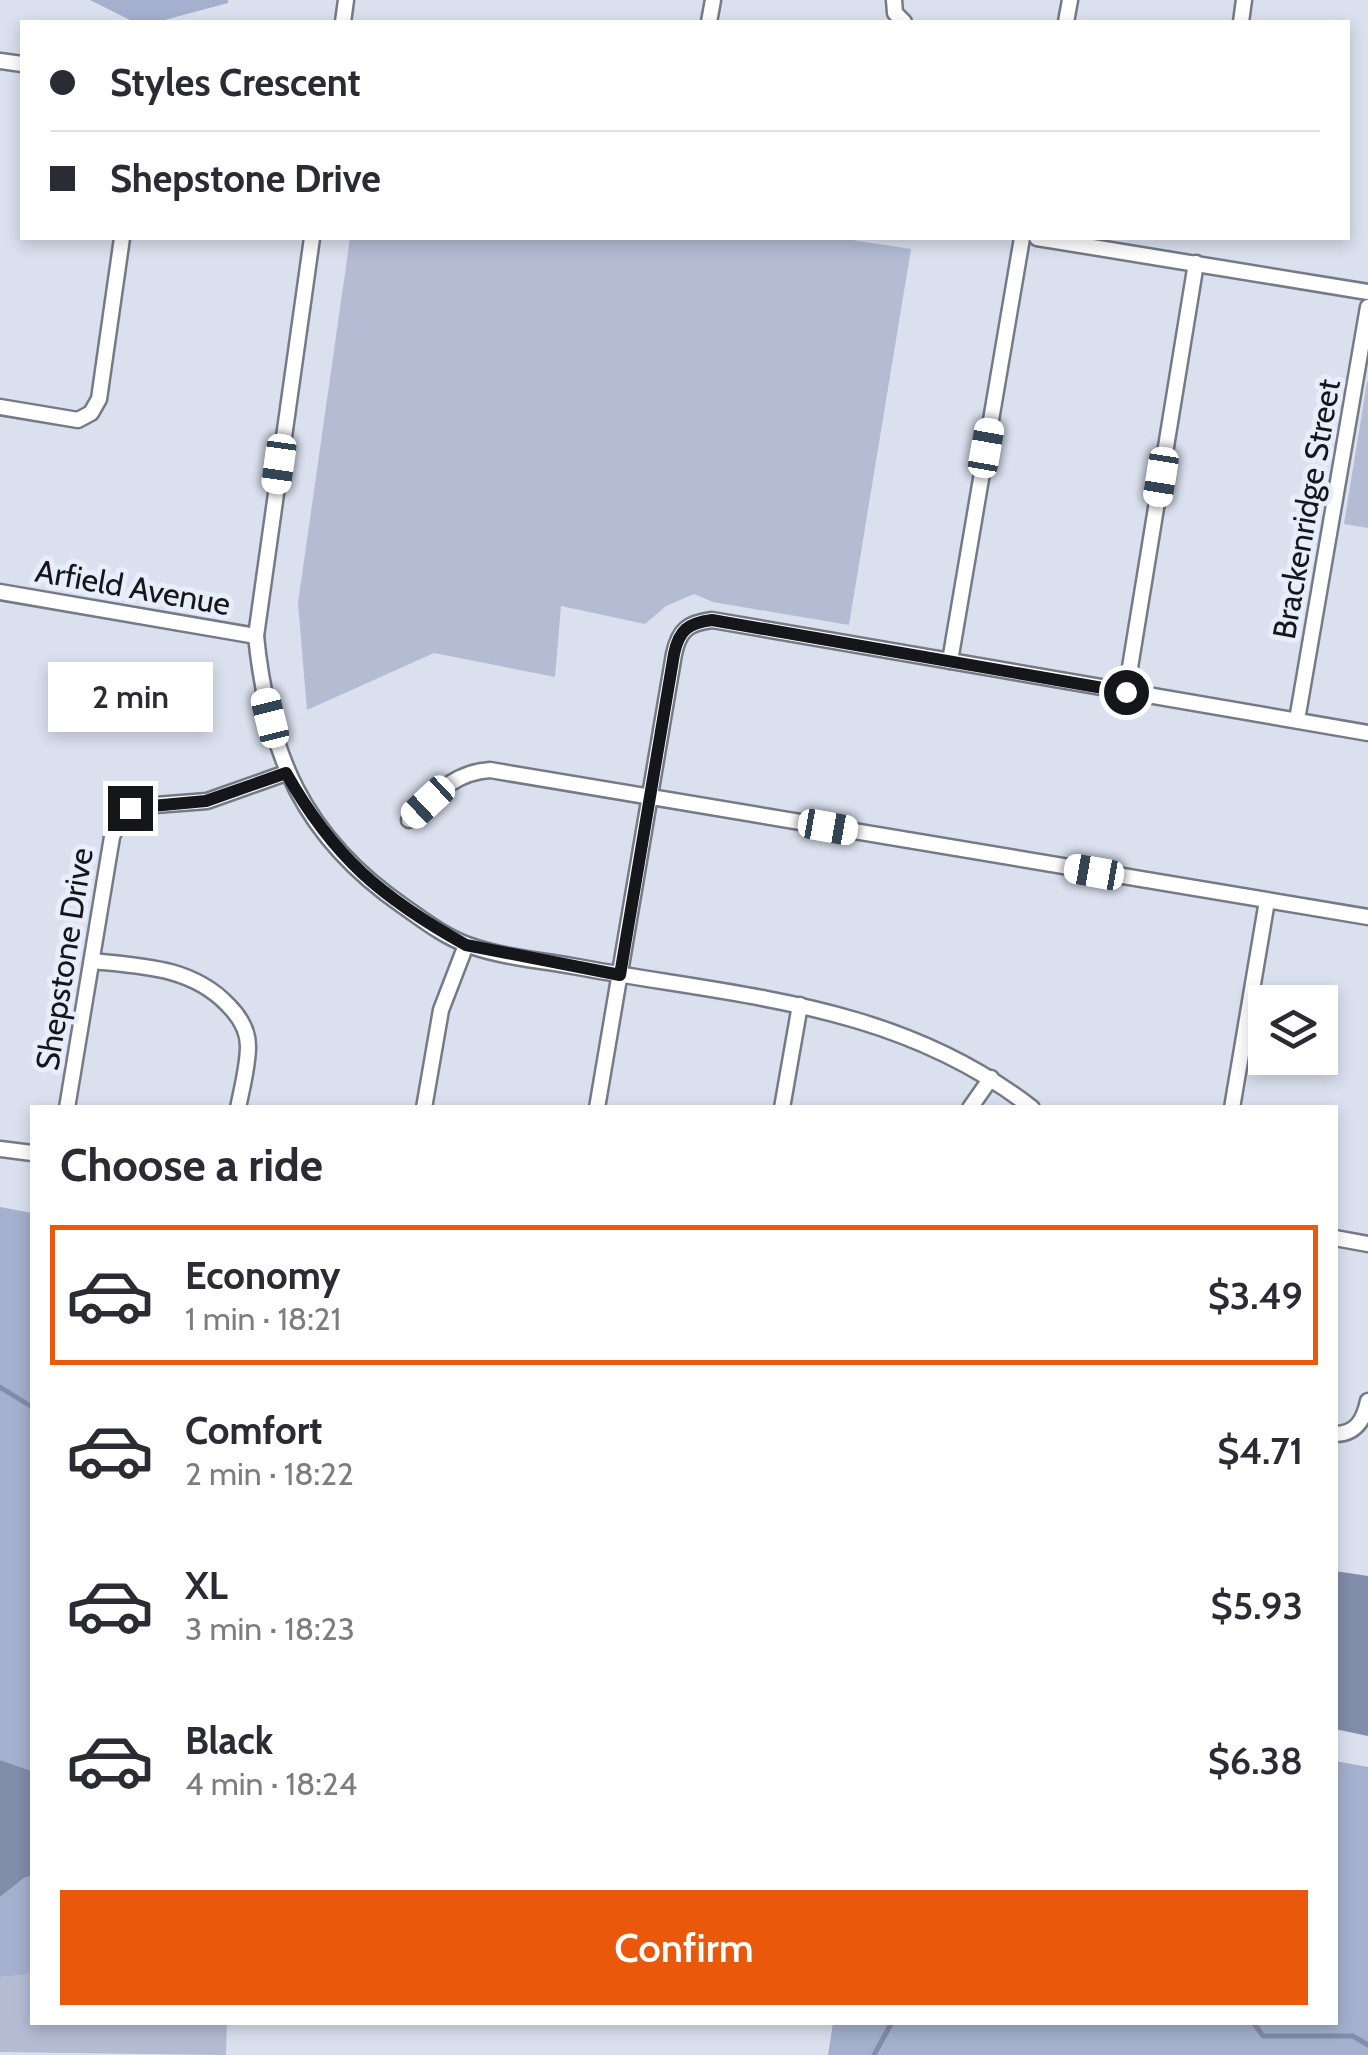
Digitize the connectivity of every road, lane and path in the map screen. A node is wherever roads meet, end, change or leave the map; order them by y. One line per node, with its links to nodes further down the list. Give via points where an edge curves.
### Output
1 (122, 240): 8 (street, via 99,399 91,414 78,420)
2 (312, 240): 10 (street)
3 (1022, 240): 11 (street)
4 (1050, 240): 5 (street)
5 (1196, 263): 6 (street); 12 (street)
6 (1368, 292)
7 (1368, 307): 13 (street, Brackenridge Street)
8 (0, 406)
9 (0, 592): 10 (street, Arfield Avenue)
10 (256, 636): 15 (street, via 262,687)
11 (950, 662): 12 (street); 16 (street, via 696,622 678,638)
12 (1126, 692): 13 (street)
13 (1298, 720): 14 (street)
14 (1368, 733)
15 (286, 773): 20 (street, via 362,876); 21 (street, Shepstone Drive, via 206,801 122,812)
16 (650, 797): 17 (street, via 472,771 446,784); 18 (street); 22 (street)
17 (409, 820)
18 (1267, 901): 19 (street); 32 (street)
19 (1368, 918)
20 (466, 945): 22 (street); 27 (street, via 440,1010)
21 (92, 960): 25 (street, Shepstone Drive); 26 (street, via 185,974 218,994 247,1035)
22 (620, 975): 23 (street); 28 (street)
23 (800, 1005): 24 (street, via 898,1032); 29 (street)
24 (991, 1078): 30 (street); 31 (street)
25 (67, 1105)
26 (238, 1105)
27 (424, 1105)
28 (598, 1105)
29 (783, 1105)
30 (972, 1105)
31 (1028, 1105)
32 (1233, 1105)
33 (0, 1149): 34 (street)
34 (30, 1154)
35 (1338, 1239): 36 (street)
36 (1368, 1244)
37 (1368, 1401): 38 (street, via 1360,1424)
38 (1338, 1434)

